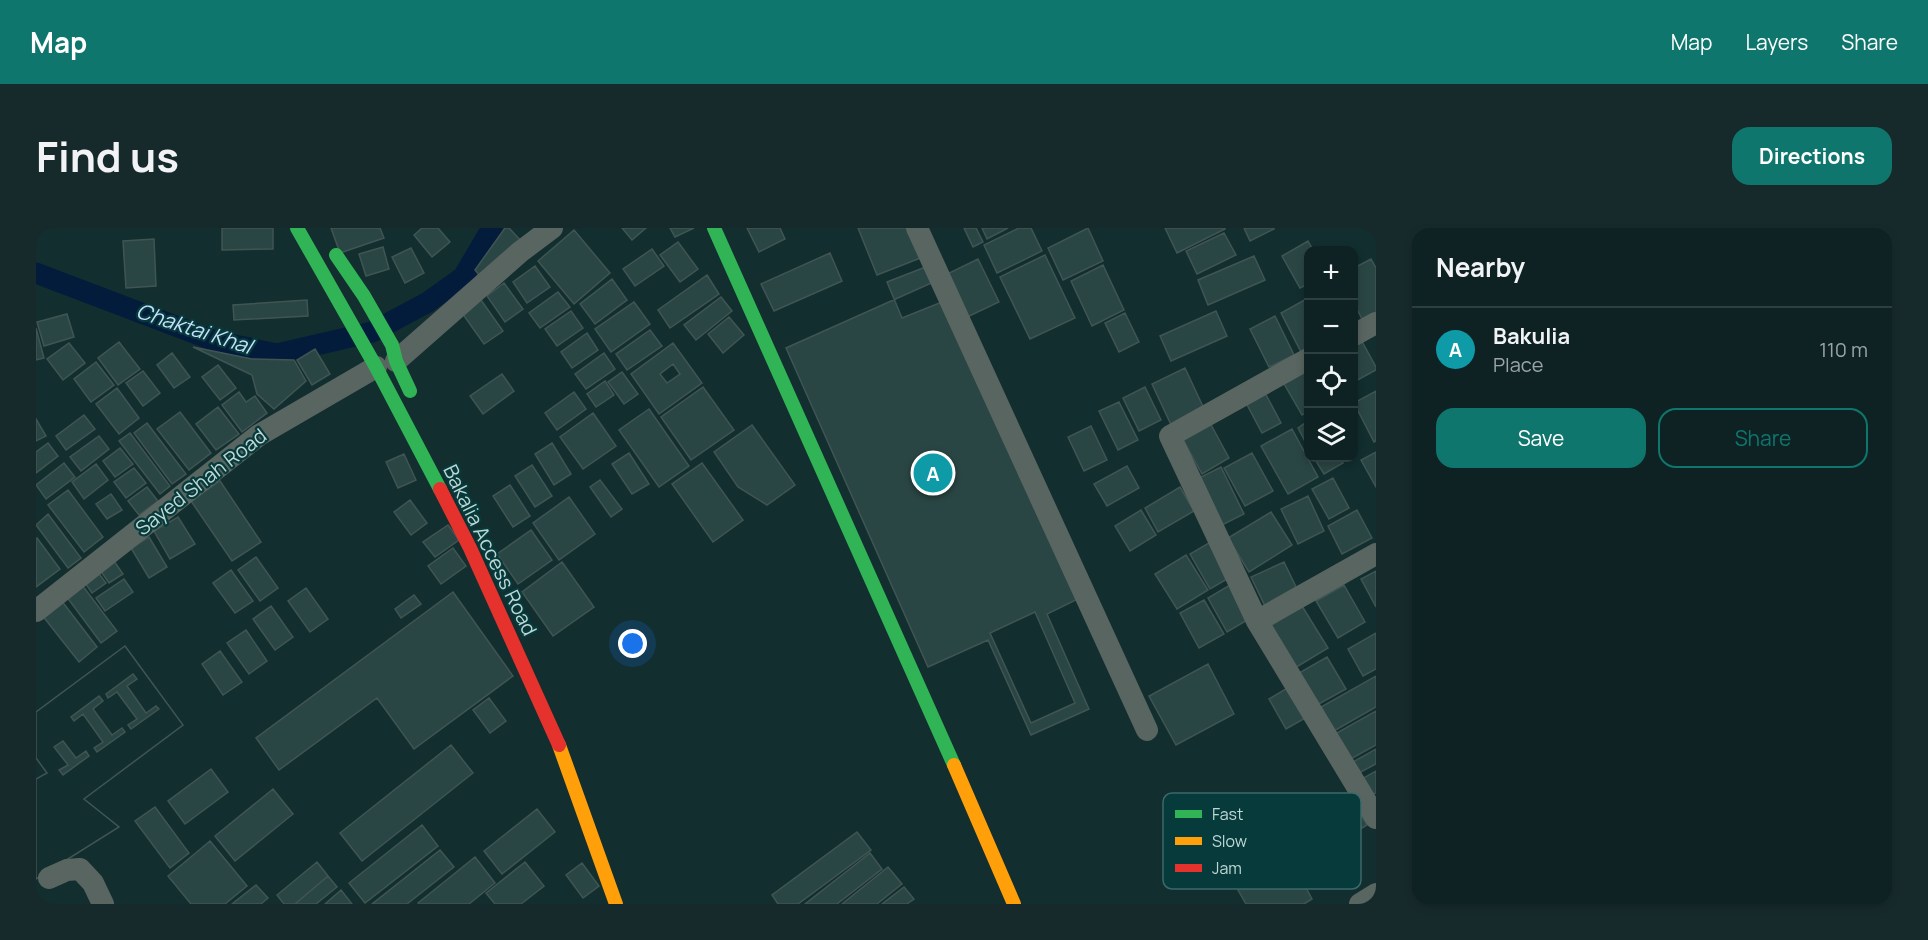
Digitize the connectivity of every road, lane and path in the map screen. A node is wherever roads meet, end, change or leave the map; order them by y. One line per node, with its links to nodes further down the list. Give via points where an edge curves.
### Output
1 (297, 228): 8 (street, Bakalia Access Road, via 343,309)
2 (552, 228): 8 (street, Sayed Shah Road)
3 (714, 228): 22 (street)
4 (917, 228): 14 (street)
5 (332, 249): 8 (street, Bakalia Access Road, via 364,296)
6 (1376, 323): 7 (street)
7 (1358, 332)
8 (383, 357): 10 (street, Bakalia Access Road); 12 (street, Sayed Shah Road, via 259,435); 21 (street, Bakalia Access Road, via 564,757)
9 (1304, 361): 13 (street, via 1170,436)
10 (417, 403)
11 (1376, 554): 13 (street)
12 (36, 611)
13 (1257, 621): 15 (street)
14 (1147, 730)
15 (1361, 793)
16 (1361, 793): 17 (street)
17 (1376, 818)
18 (48, 878): 20 (street, via 80,869 93,883)
19 (1376, 894): 23 (street)
20 (103, 904)
21 (616, 904)
22 (1014, 904)
23 (1360, 904)

